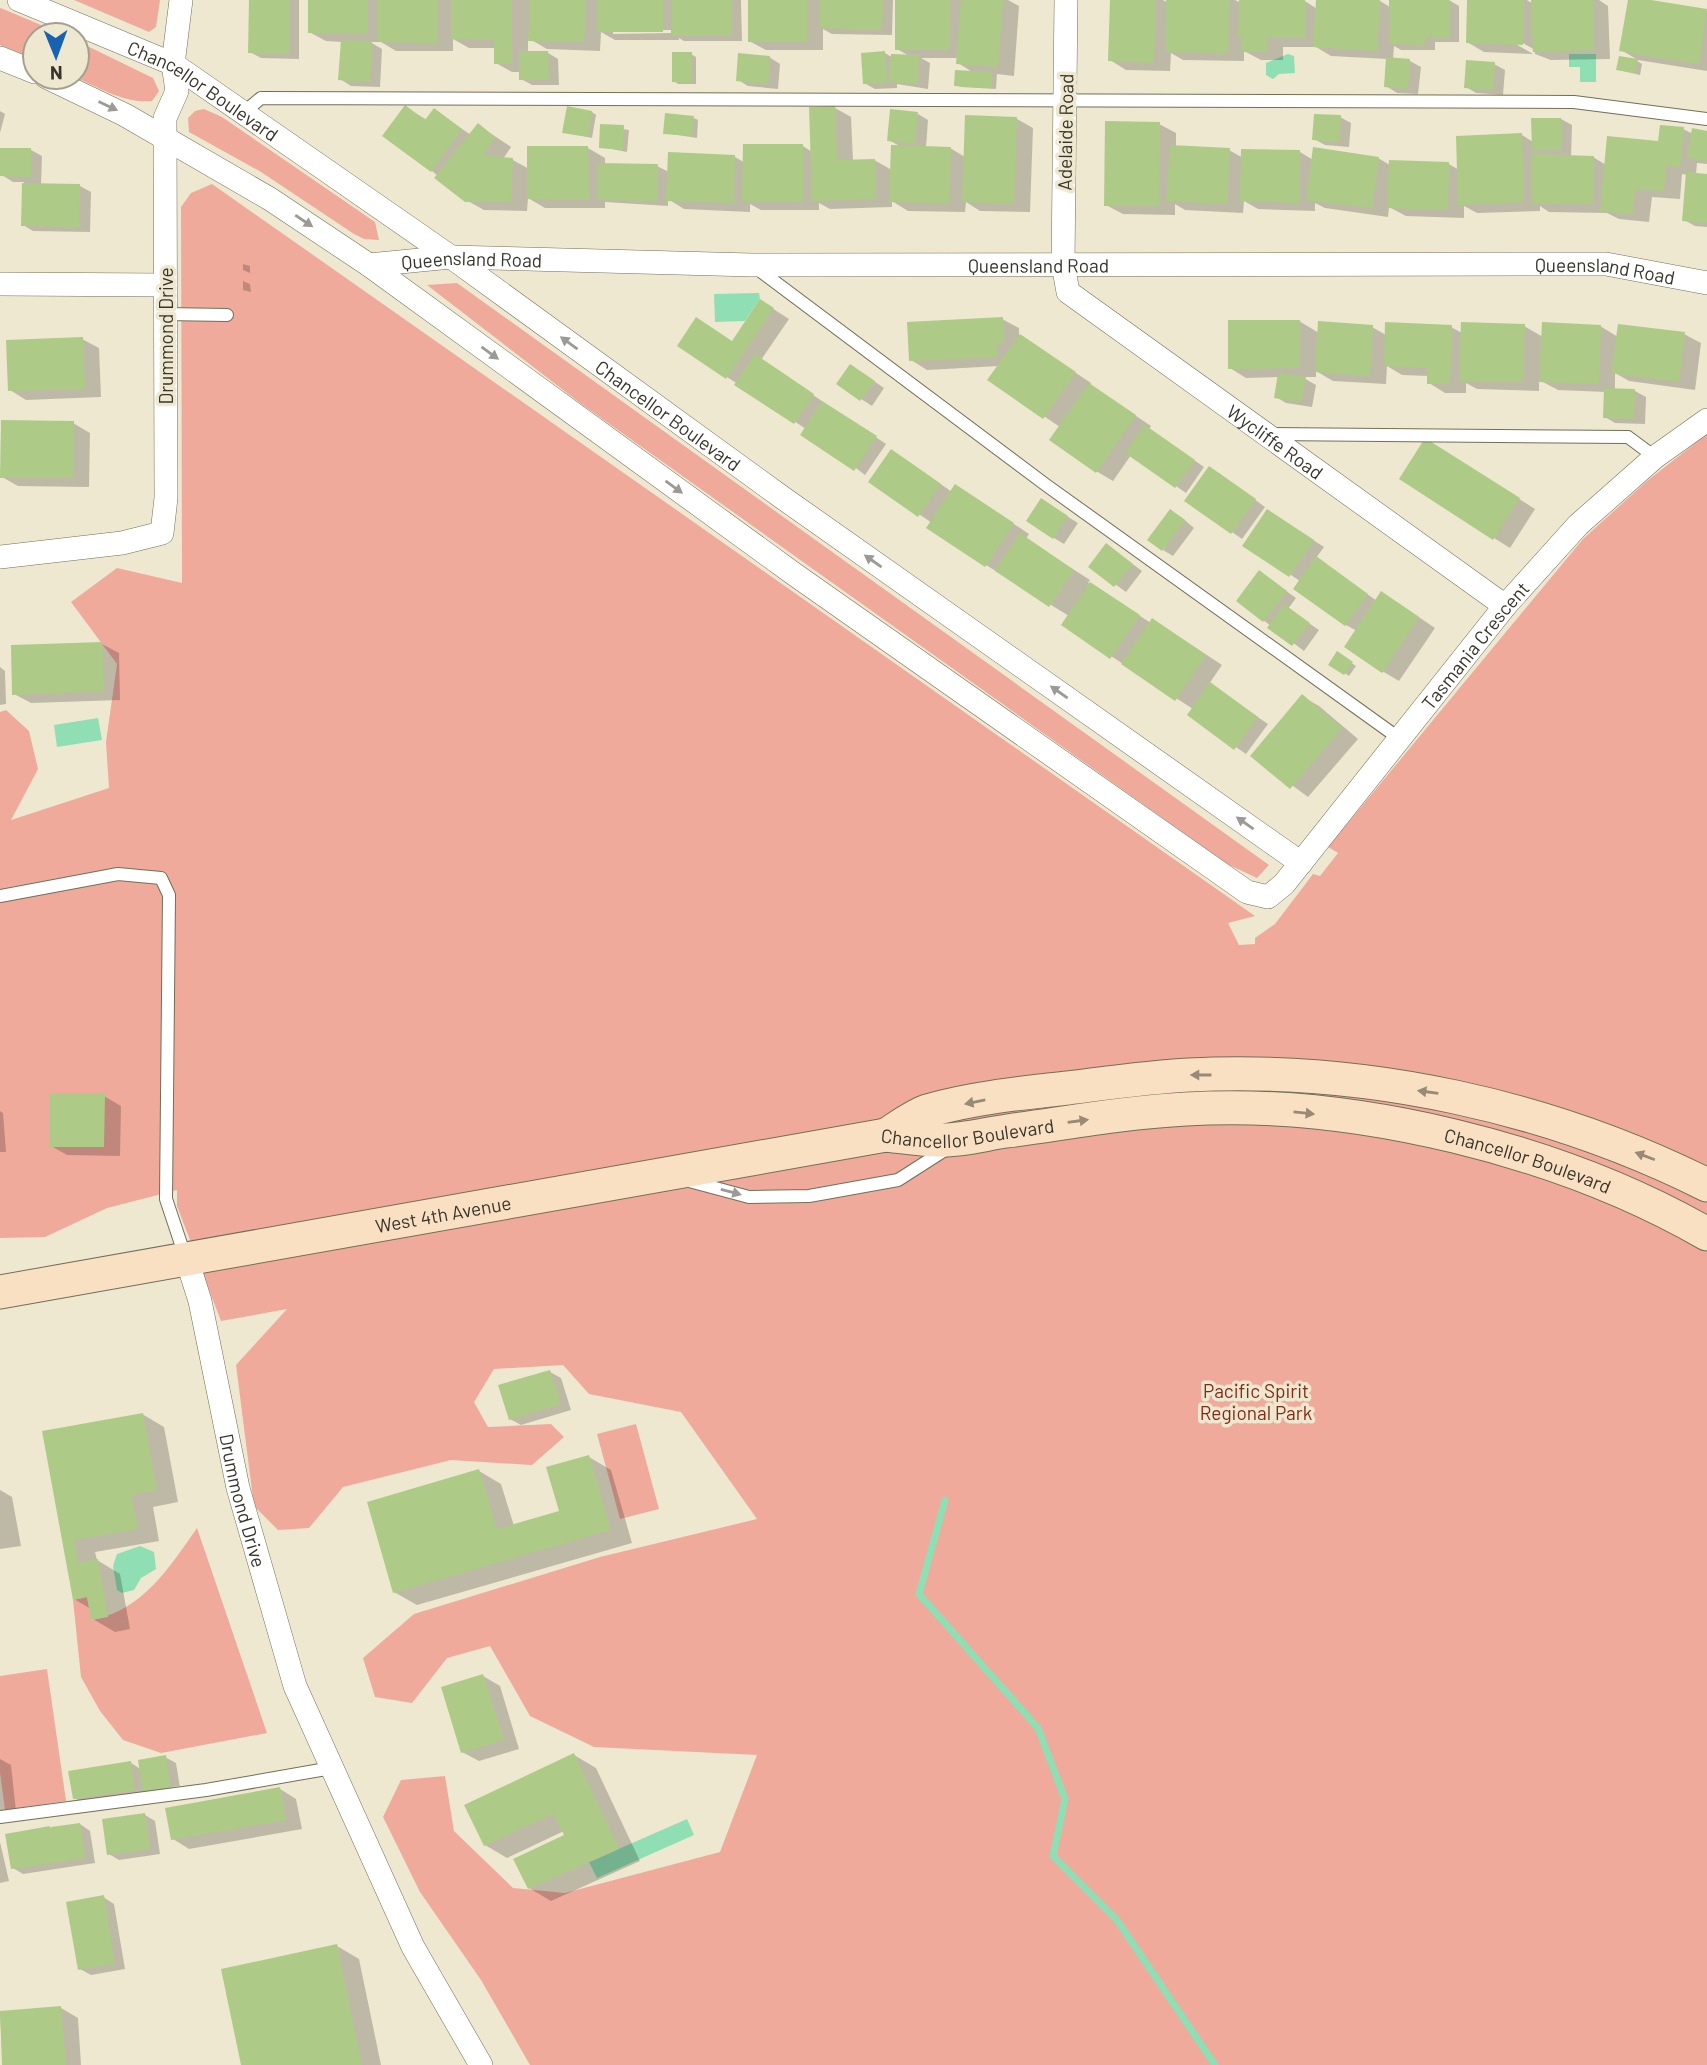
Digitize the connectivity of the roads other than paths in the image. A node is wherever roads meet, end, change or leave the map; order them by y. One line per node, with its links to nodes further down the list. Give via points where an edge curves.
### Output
1 (19, 0): 5 (street, Chancellor Boulevard)
2 (181, 0): 5 (street, Drummond Drive)
3 (1066, 0): 8 (street, Adelaide Road)
4 (0, 58): 6 (street)
5 (173, 64): 9 (street, Chancellor Boulevard); 11 (street, Drummond Drive, via 177,91 165,118)
6 (21, 66)
7 (75, 91): 11 (street, one-way to 11)
8 (1066, 99): 9 (lane, via 261,98); 10 (lane, via 1574,102); 13 (street, Adelaide Road)
9 (243, 113): 12 (street, Chancellor Boulevard)
10 (1707, 119)
11 (167, 139): 14 (street, one-way to 14, via 270,198); 18 (street, Drummond Drive)
12 (451, 257): 14 (street, Queensland Road); 15 (street, Queensland Road); 27 (street, Chancellor Boulevard, one-way to 12, via 783,498)
13 (1063, 264): 15 (street, Queensland Road); 16 (street, Queensland Road, via 1606,264); 22 (street, Wycliffe Road, via 1068,292)
14 (369, 265): 27 (street, Tasmania Crescent, one-way to 27, via 817,590 1247,892 1268,897)
15 (752, 265): 26 (lane, via 1046,485)
16 (1707, 282)
17 (0, 284): 18 (street)
18 (165, 285): 19 (street, Drummond Drive)
19 (165, 314): 20 (lane); 24 (street, Drummond Drive, via 166,498 162,533 122,543)
20 (227, 315)
21 (1707, 420): 23 (street, Tasmania Crescent)
22 (1264, 434): 23 (lane, via 1628,437); 25 (street, Wycliffe Road)
23 (1655, 457): 25 (street, Tasmania Crescent, via 1578,525)
24 (0, 557)
25 (1505, 606): 26 (street, Tasmania Crescent)
26 (1400, 739): 27 (street, Tasmania Crescent)
27 (1301, 863)
28 (0, 896): 34 (lane, Drummond Drive, via 118,874 161,878 169,895 166,1199)
29 (886, 1135): 30 (main road, Chancellor Boulevard, via 940,1141); 31 (main road, West 4th Avenue); 32 (main road, Chancellor Boulevard, one-way to 29, via 1582,1131 1444,1094 1347,1080 1190,1075 1117,1082 925,1112)
30 (962, 1137): 31 (lane, one-way to 30, via 749,1197 809,1196 898,1180); 33 (main road, Chancellor Boulevard, one-way to 33, via 1188,1109 1255,1109 1366,1120 1466,1139 1556,1166 1632,1196)
31 (665, 1174): 34 (main road, West 4th Avenue)
32 (1707, 1185)
33 (1707, 1234)
34 (187, 1260): 35 (main road, West 4th Avenue); 36 (street, Drummond Drive, via 200,1301 245,1514 295,1686)
35 (0, 1292)
36 (332, 1768): 37 (lane, via 206,1790); 38 (street, Drummond Drive, via 413,1947)
37 (0, 1816)
38 (481, 2065)

